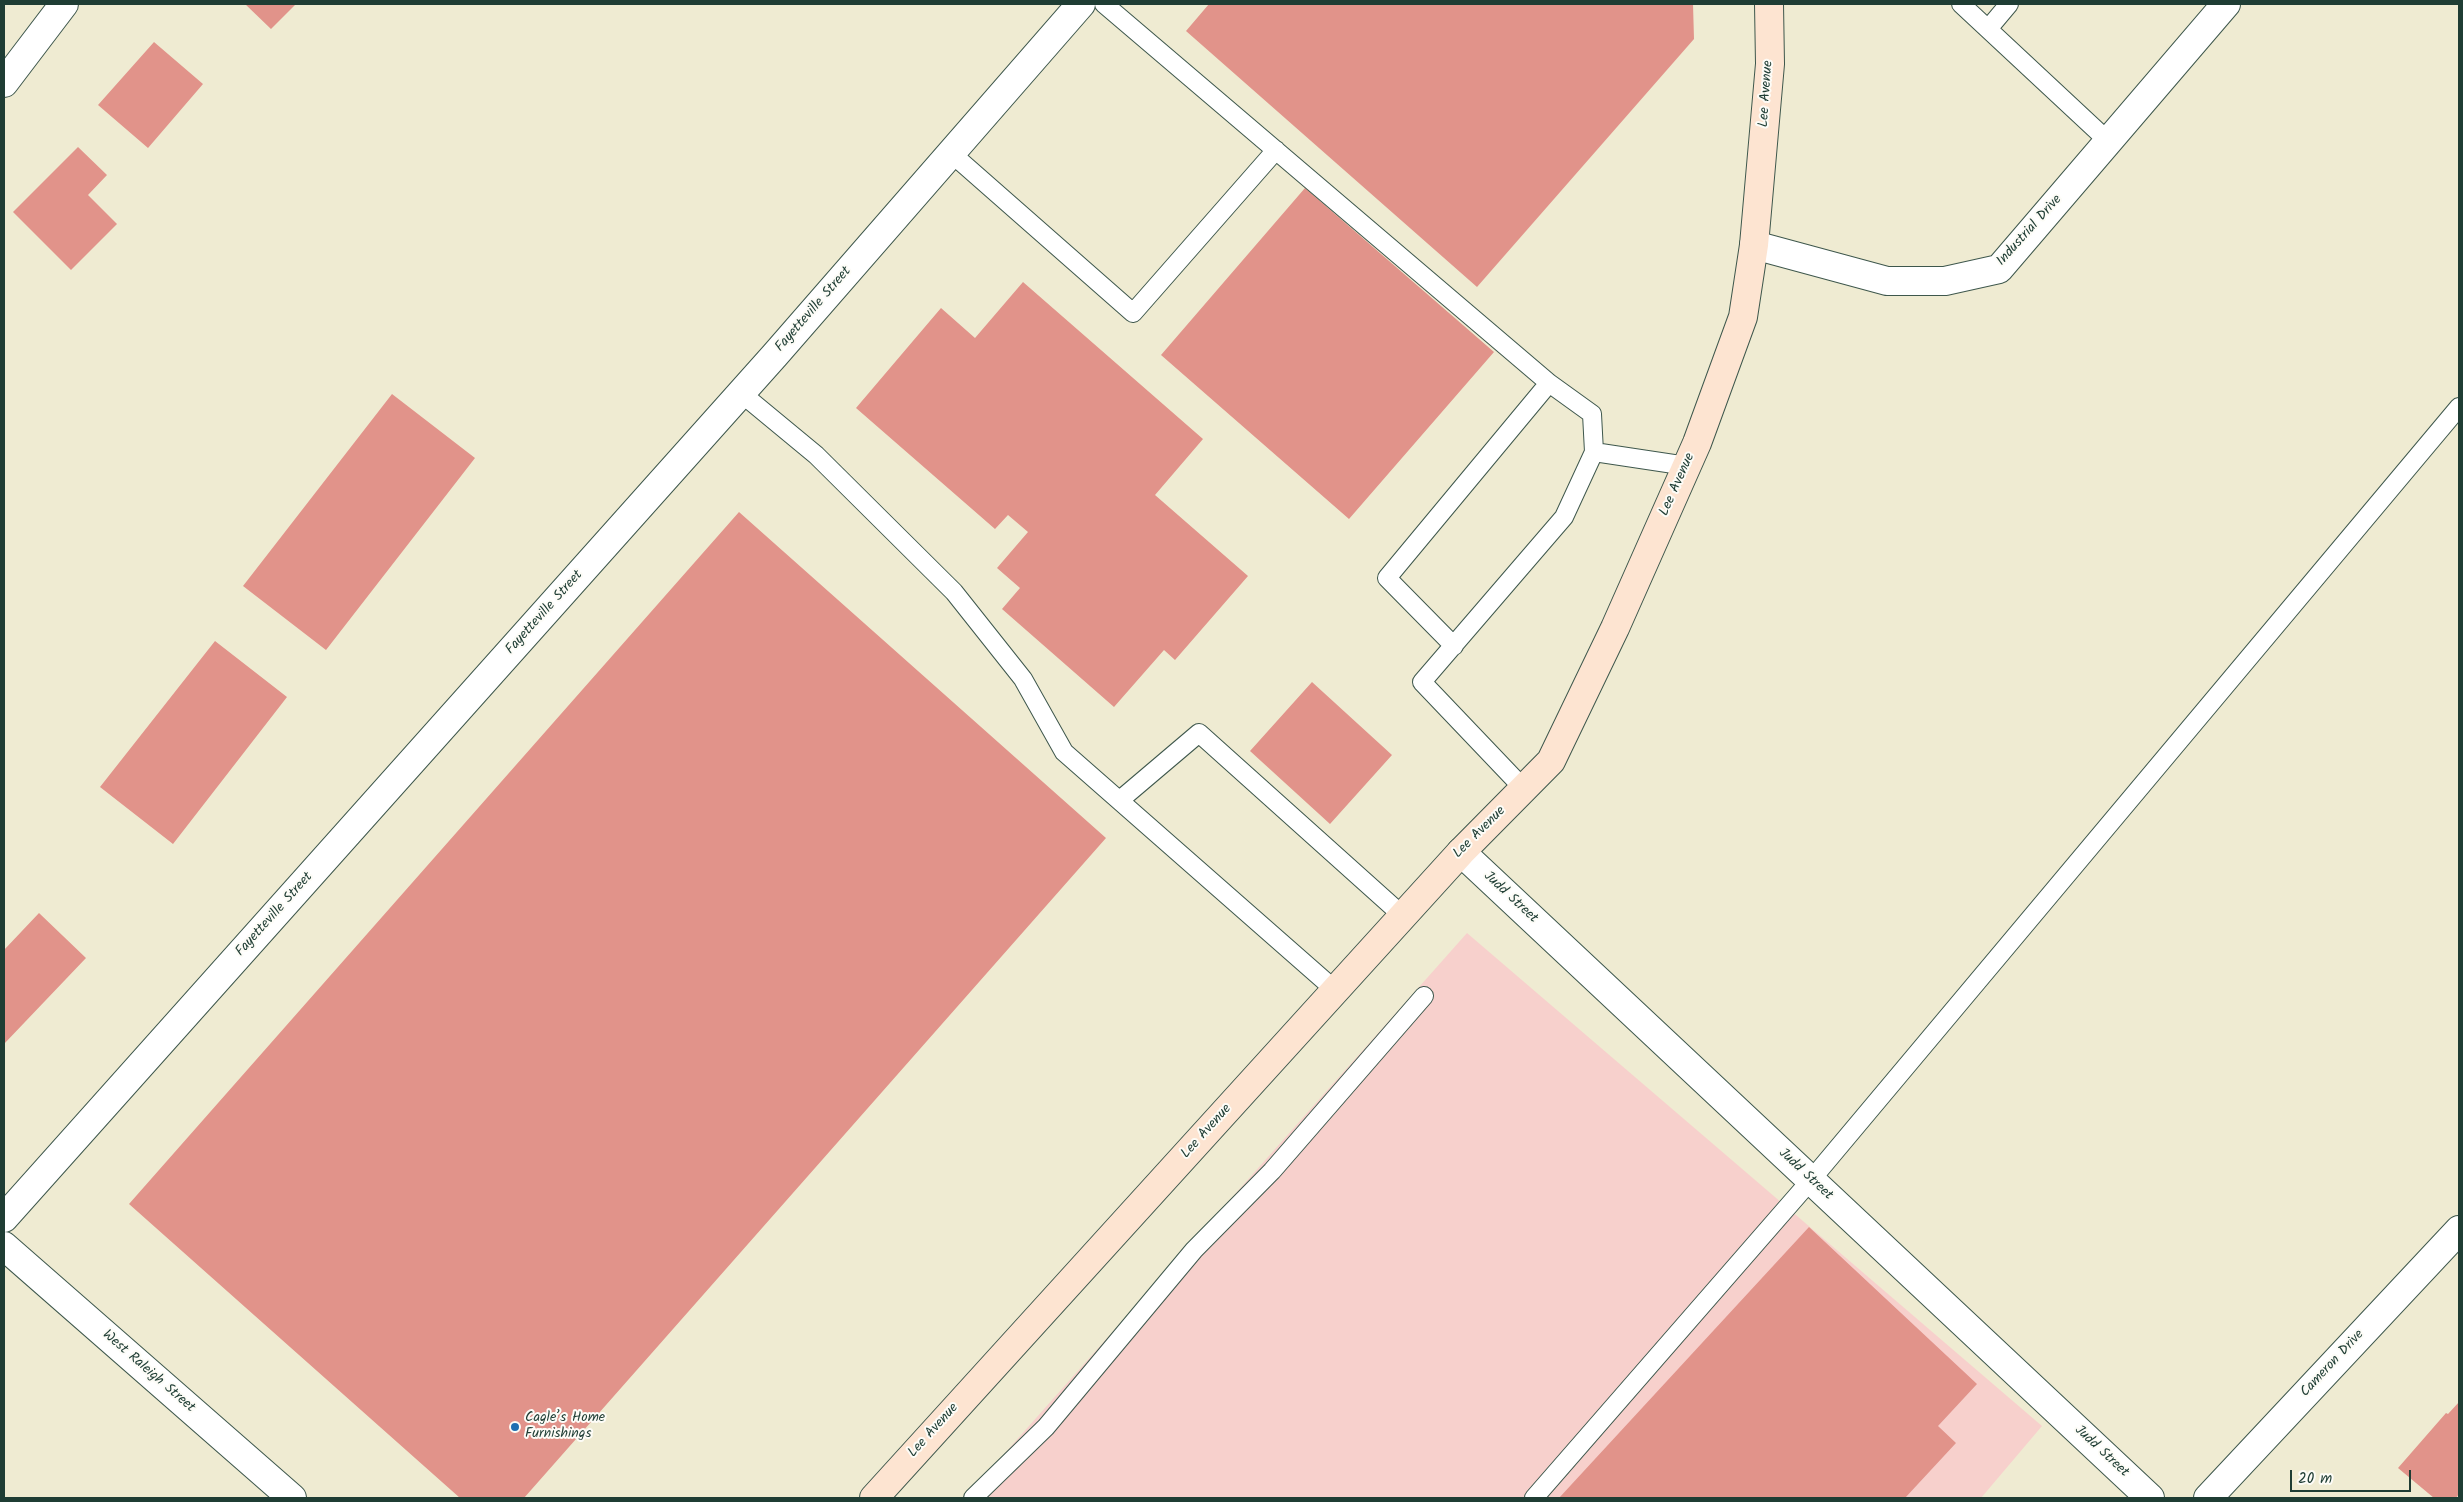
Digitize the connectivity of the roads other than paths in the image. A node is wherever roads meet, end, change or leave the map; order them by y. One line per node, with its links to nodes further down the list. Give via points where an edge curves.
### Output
1 (64, 4): 9 (street)
2 (1081, 4): 12 (street, Fayetteville Street)
3 (1104, 4): 11 (lane)
4 (1769, 4): 13 (street, Lee Avenue, via 1770,64)
5 (1961, 4): 8 (lane)
6 (2009, 4): 8 (lane)
7 (2226, 4): 10 (street, Industrial Drive)
8 (1988, 29): 10 (lane)
9 (4, 83)
10 (2108, 141): 13 (street, Industrial Drive, via 1998,269 1945,281 1886,281)
11 (1276, 150): 12 (lane, via 1133,314); 14 (lane)
12 (951, 153): 15 (street, Fayetteville Street)
13 (1754, 244): 18 (street, Lee Avenue, via 1743,317)
14 (1549, 383): 17 (lane, via 1592,414); 19 (lane, via 1387,578)
15 (742, 393): 21 (lane, via 816,455 954,592 1023,679 1064,752); 27 (street, Fayetteville Street)
16 (2459, 407): 26 (lane)
17 (1594, 452): 18 (lane); 19 (lane, via 1564,517)
18 (1687, 466): 20 (street, Lee Avenue, via 1551,761)
19 (1454, 646): 20 (lane, via 1422,682)
20 (1524, 789): 22 (street, Lee Avenue)
21 (1120, 800): 23 (lane, via 1199,734); 24 (lane)
22 (1461, 852): 23 (street, Lee Avenue); 26 (street, Judd Street)
23 (1403, 916): 24 (street, Lee Avenue)
24 (1335, 990): 31 (street, Lee Avenue)
25 (1424, 996): 32 (lane, via 1272,1171 1194,1250 1046,1427)
26 (1811, 1180): 33 (lane); 34 (street, Judd Street)
27 (4, 1218)
28 (2459, 1230): 35 (street, Cameron Drive)
29 (4, 1246): 30 (street, West Raleigh Street)
30 (292, 1498)
31 (874, 1498)
32 (973, 1498)
33 (1534, 1498)
34 (2150, 1498)
35 (2208, 1498)

